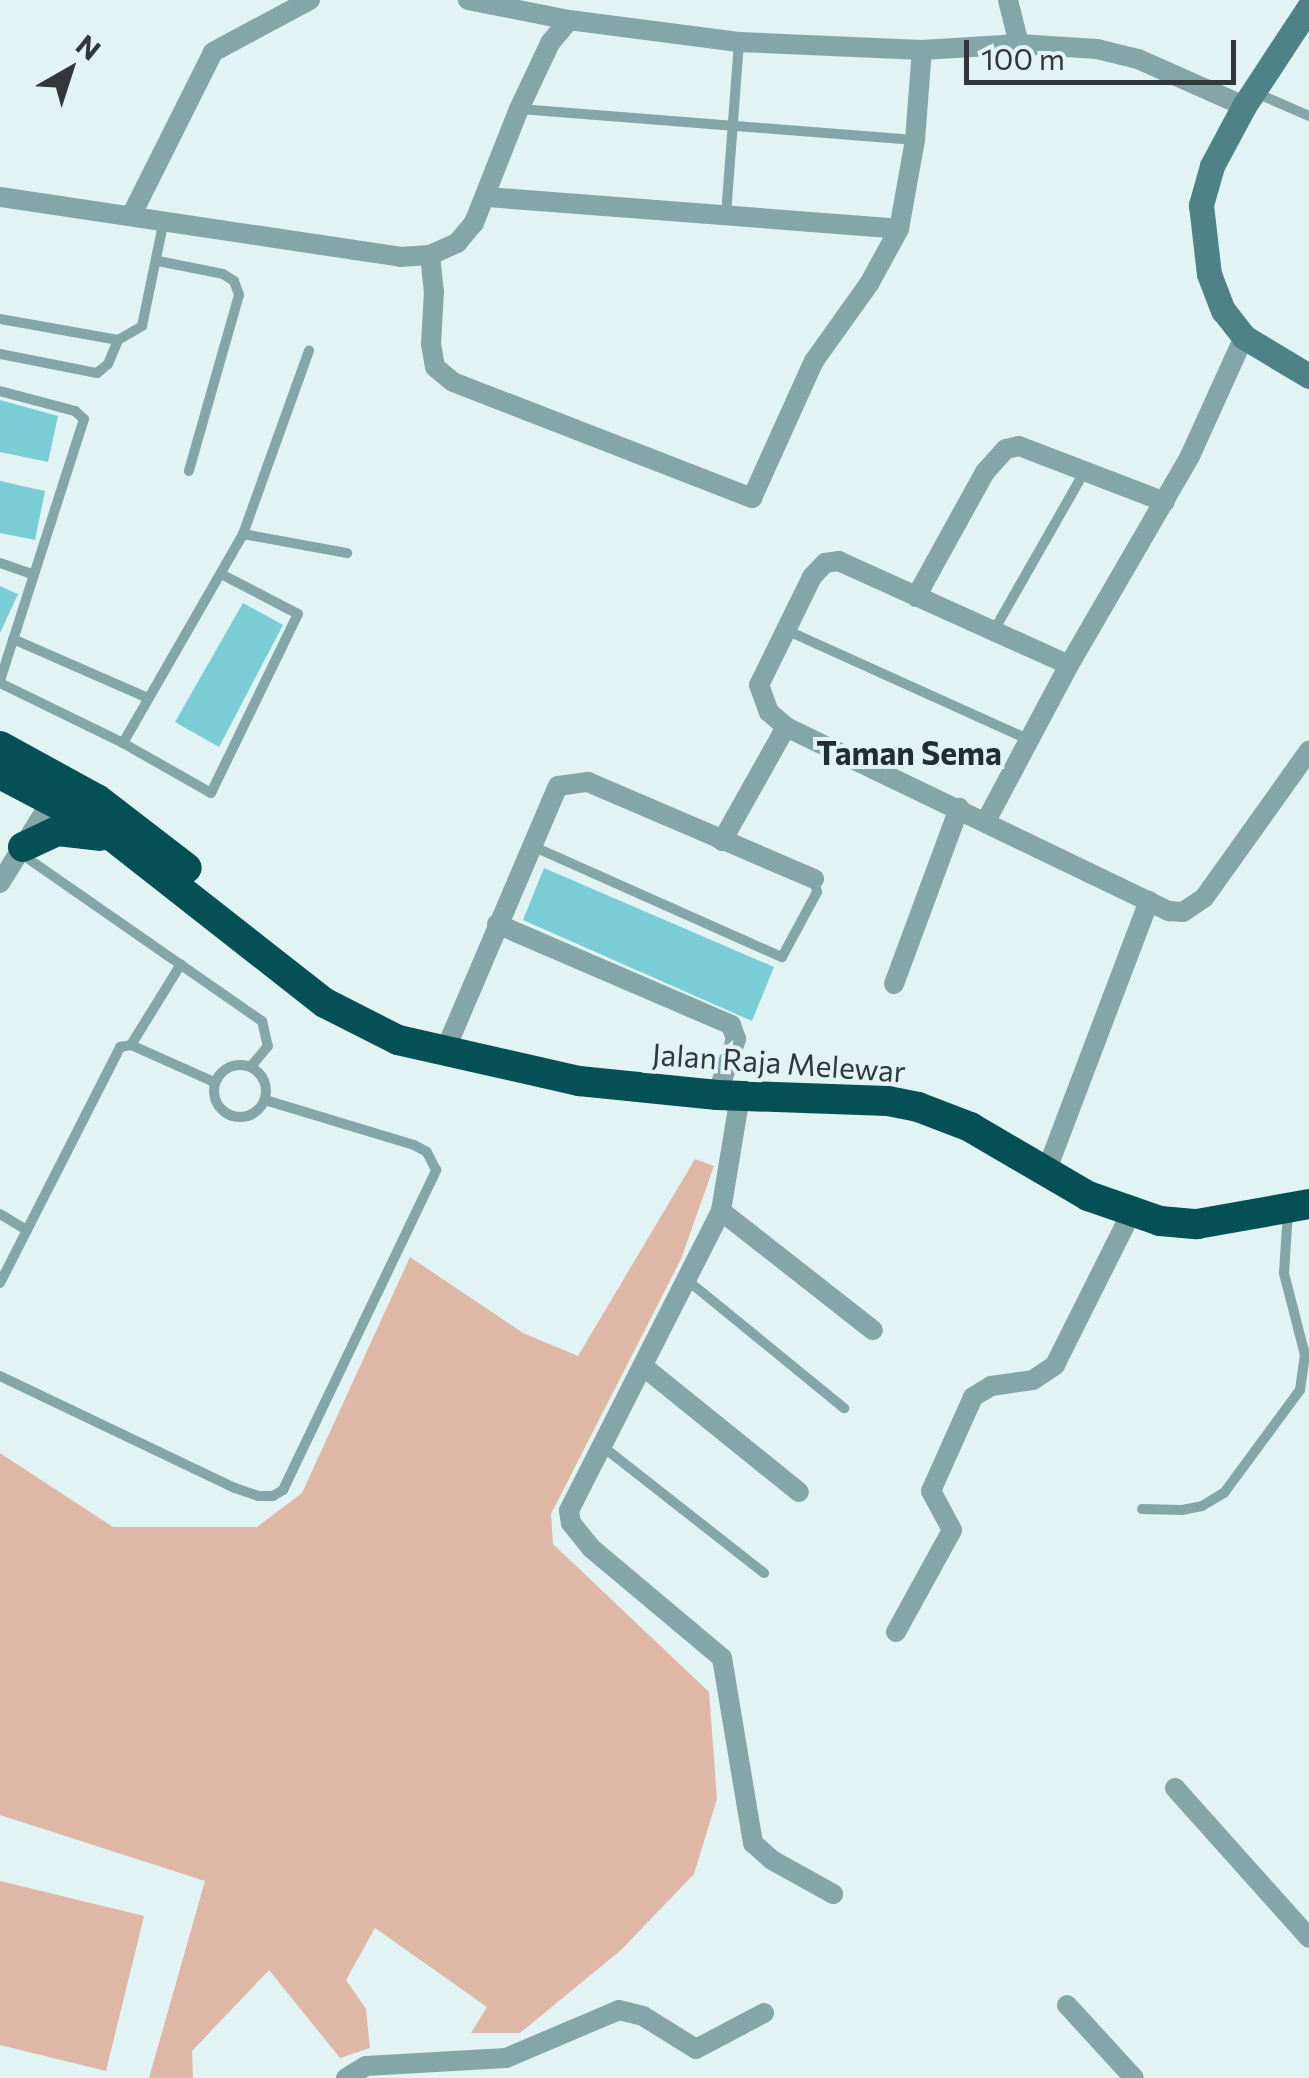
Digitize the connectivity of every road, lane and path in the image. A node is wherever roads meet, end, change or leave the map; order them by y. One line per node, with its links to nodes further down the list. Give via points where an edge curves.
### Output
1 (310, 0): 16 (street, via 214,52)
2 (468, 0): 5 (street)
3 (1008, 0): 7 (street)
4 (1309, 6): 9 (street)
5 (558, 13): 6 (street); 10 (street)
6 (740, 42): 8 (street); 12 (lane)
7 (1019, 44): 8 (street); 9 (street, via 1112,51)
8 (922, 50): 13 (street)
9 (1248, 99): 11 (lane); 23 (street, via 1212,166 1201,205 1209,274)
10 (519, 109): 12 (lane); 14 (street)
11 (1309, 116)
12 (734, 126): 13 (lane); 17 (lane)
13 (915, 140): 19 (street)
14 (487, 196): 17 (street); 20 (street, via 457,243)
15 (0, 197): 16 (street)
16 (132, 214): 18 (street)
17 (726, 216): 19 (street)
18 (164, 219): 20 (street, via 400,258); 21 (lane)
19 (899, 230): 20 (street, via 870,284 814,361 752,498 453,382 435,367 430,344)
20 (430, 255)
21 (158, 261): 24 (lane, via 142,326); 30 (lane, via 223,274 239,296)
22 (0, 318): 24 (lane)
23 (1244, 338): 27 (street); 31 (street)
24 (118, 340): 26 (lane, via 97,373)
25 (309, 351): 32 (lane)
26 (0, 354)
27 (1309, 376)
28 (0, 391): 36 (lane, via 84,419)
29 (1086, 470): 31 (street); 37 (street, via 1019,446 996,456); 39 (lane)
30 (189, 471)
31 (1165, 502): 41 (street)
32 (243, 534): 33 (lane); 35 (lane)
33 (347, 553)
34 (0, 563): 36 (lane)
35 (221, 574): 43 (lane); 46 (lane, via 298,614 211,793)
36 (34, 575): 40 (lane)
37 (916, 596): 38 (street, via 839,562 825,563); 39 (street)
38 (784, 630): 44 (street, via 759,685 770,712); 45 (lane)
39 (994, 632): 41 (street)
40 (13, 640): 42 (lane); 43 (lane)
41 (1069, 665): 45 (street)
42 (0, 682): 46 (lane)
43 (146, 697): 46 (lane)
44 (786, 727): 51 (street); 53 (street)
45 (1030, 740): 52 (street)
46 (123, 743)
47 (0, 746): 50 (highway); 62 (highway, Jalan Raja Melewar, via 150,835 254,927)
48 (1309, 751): 59 (street, via 1204,898 1183,912)
49 (0, 777): 50 (highway, Jalan Raja Melewar); 55 (highway, via 29,814)
50 (52, 800): 55 (street); 56 (highway, Jalan Raja Melewar)
51 (959, 808): 52 (street); 63 (street)
52 (986, 821): 59 (street)
53 (722, 840): 54 (street, via 588,782 570,781 550,796); 57 (street)
54 (529, 845): 57 (lane, via 782,957 817,892); 60 (street)
55 (14, 847): 56 (highway, via 80,830); 58 (street); 61 (lane)
56 (153, 865): 62 (highway, Jalan Raja Melewar)
57 (814, 878)
58 (0, 883)
59 (1149, 901): 70 (street)
60 (497, 924): 65 (street); 68 (street, via 731,1025 736,1039)
61 (180, 964): 64 (lane); 66 (lane, via 262,1022 268,1046)
62 (298, 980): 65 (highway, Jalan Raja Melewar, via 364,1026)
63 (894, 984)
64 (131, 1045): 67 (lane); 75 (lane, via 114,1056)
65 (444, 1053): 68 (highway, Jalan Raja Melewar, via 579,1081)
66 (251, 1066): 67 (lane, via 225,1068); 69 (lane, via 262,1077)
67 (214, 1082): 69 (lane, via 214,1100 226,1114 253,1114)
68 (728, 1096): 70 (highway, Jalan Raja Melewar, via 918,1107 970,1127); 72 (street)
69 (265, 1100): 80 (lane, via 414,1145 434,1160 436,1170 282,1490 258,1496 235,1488)
70 (1046, 1172): 73 (highway, Jalan Raja Melewar)
71 (1299, 1207): 73 (highway, Jalan Raja Melewar, via 1197,1224); 84 (lane, via 1284,1273 1305,1354 1300,1390 1224,1494 1182,1510)
72 (721, 1211): 76 (street); 78 (street)
73 (1130, 1213): 86 (street, via 1055,1366 973,1397 931,1490 952,1530)
74 (0, 1214): 75 (lane)
75 (27, 1230): 77 (lane)
76 (686, 1280): 79 (street); 81 (lane)
77 (0, 1283)
78 (873, 1330)
79 (644, 1367): 82 (street); 83 (street)
80 (0, 1376)
81 (844, 1408)
82 (602, 1445): 85 (lane); 88 (street, via 569,1510 574,1531 722,1658 753,1842)
83 (798, 1492)
84 (1142, 1510)
85 (764, 1573)
86 (896, 1632)
87 (1176, 1788): 89 (street)
88 (833, 1894)
89 (1309, 1938)
90 (1067, 2006): 93 (street)
91 (764, 2013): 92 (street, via 696,2049 643,2016 619,2010 523,2054 366,2066)
92 (346, 2078)
93 (1134, 2078)

